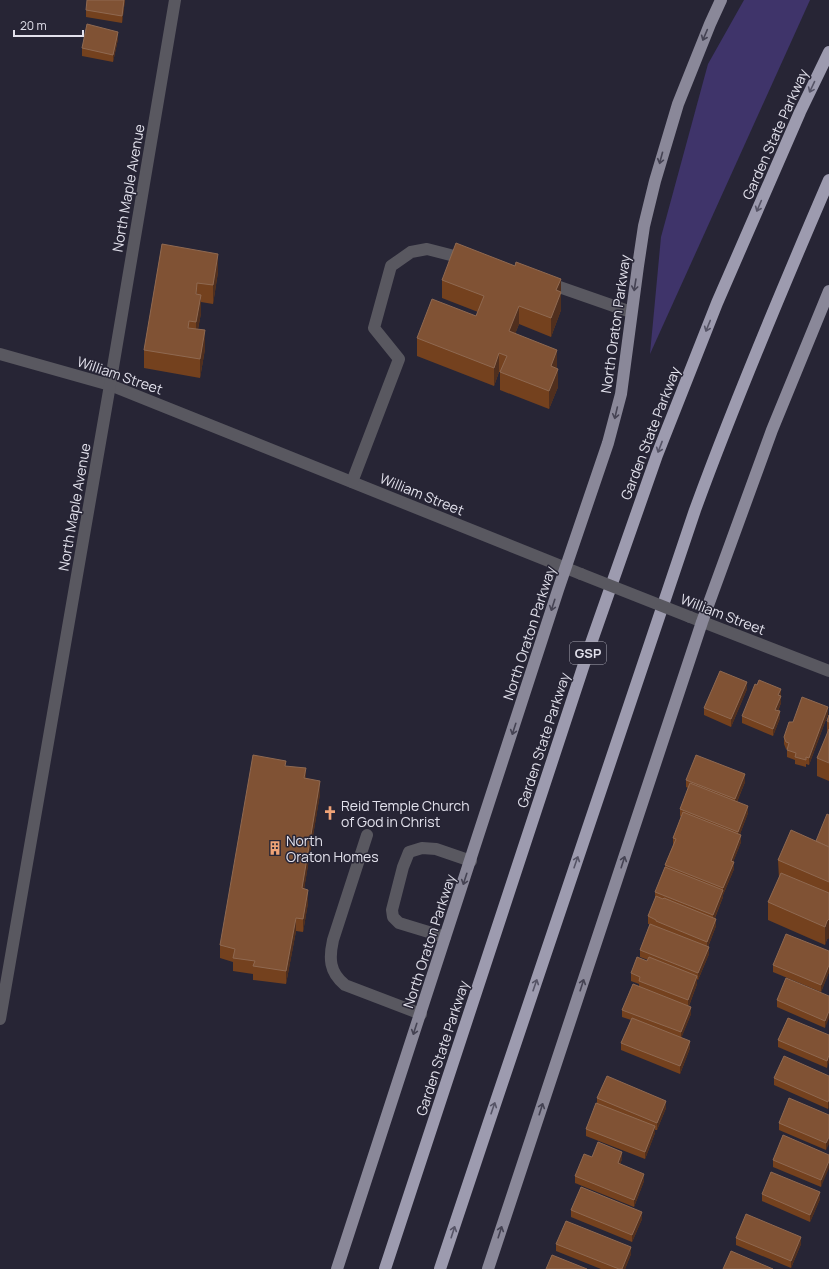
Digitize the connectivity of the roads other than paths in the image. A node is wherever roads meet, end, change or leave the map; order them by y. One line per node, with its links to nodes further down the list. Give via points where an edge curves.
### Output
1 (175, 0): 10 (street, North Maple Avenue)
2 (722, 0): 8 (main road, North Oraton Parkway, one-way to 8, via 693,63 666,141 644,226)
3 (829, 52): 21 (highway, Garden State Parkway / GSP, one-way to 21, via 800,112 717,303 657,455 589,650)
4 (829, 180): 22 (highway, one-way to 4, via 695,510 761,340)
5 (478, 263): 11 (street, via 427,249 411,252 391,266 374,328 399,359)
6 (536, 279): 8 (street)
7 (829, 291): 13 (main road, via 772,430)
8 (630, 312): 12 (main road, North Oraton Parkway, one-way to 12, via 625,369 615,418)
9 (0, 354): 10 (street, William Street)
10 (110, 385): 11 (street, William Street); 19 (street, North Maple Avenue)
11 (352, 482): 12 (street, William Street)
12 (566, 568): 13 (street, William Street, bridge); 16 (main road, North Oraton Parkway, one-way to 16)
13 (702, 622): 14 (street, William Street); 23 (main road, one-way to 13)
14 (829, 671)
15 (367, 835): 18 (street, via 330,952 333,972 345,985)
16 (471, 861): 17 (main road, North Oraton Parkway, one-way to 17); 17 (street, via 436,849 422,848 409,852 403,867 392,910 393,917 399,923)
17 (445, 937): 18 (main road, North Oraton Parkway)
18 (421, 1014): 20 (main road, North Oraton Parkway, one-way to 20)
19 (0, 1019)
20 (337, 1269)
21 (385, 1269)
22 (440, 1269)
23 (488, 1269)

